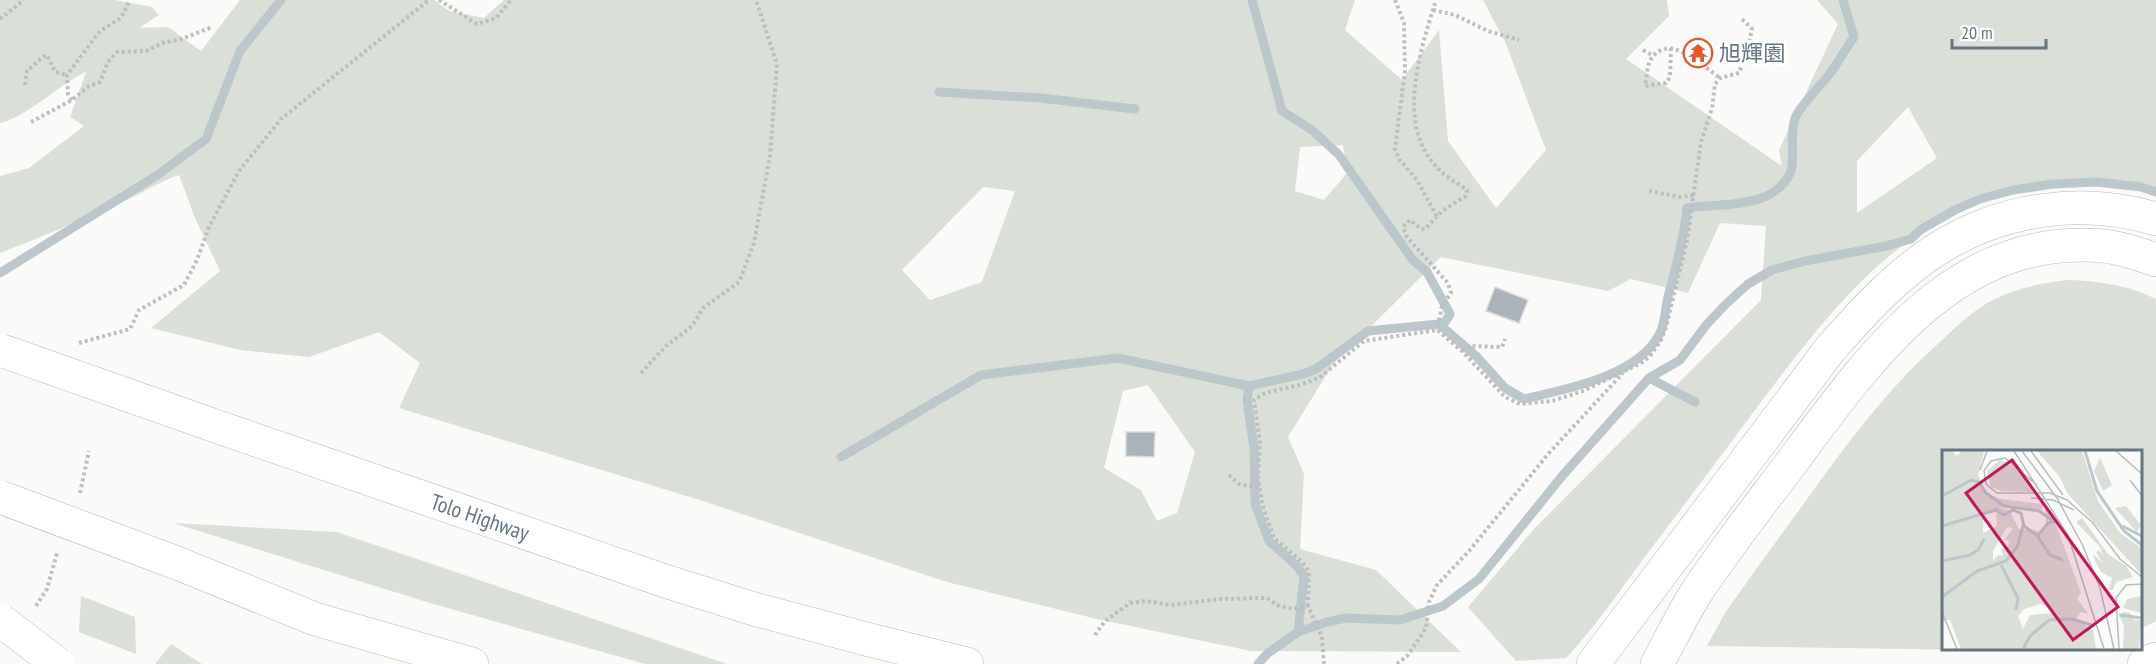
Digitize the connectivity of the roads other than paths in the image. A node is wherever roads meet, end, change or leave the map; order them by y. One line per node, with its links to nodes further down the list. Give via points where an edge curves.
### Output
1 (2156, 219): 10 (highway, via 2099,208 2027,213 1959,237 1918,262 1832,348)
2 (2156, 260): 11 (highway, via 2105,246 2068,244 2034,248 1978,270 1924,306 1876,355 1822,422 1695,595)
3 (0, 350): 9 (highway, Tolo Highway, bridge, via 754,609)
4 (0, 497): 7 (highway, bridge, via 315,619)
5 (0, 620): 8 (highway, bridge)
6 (2156, 659): 12 (highway)
7 (467, 662)
8 (58, 664)
9 (967, 664)
10 (1593, 664)
11 (1657, 664)
12 (2144, 664)

